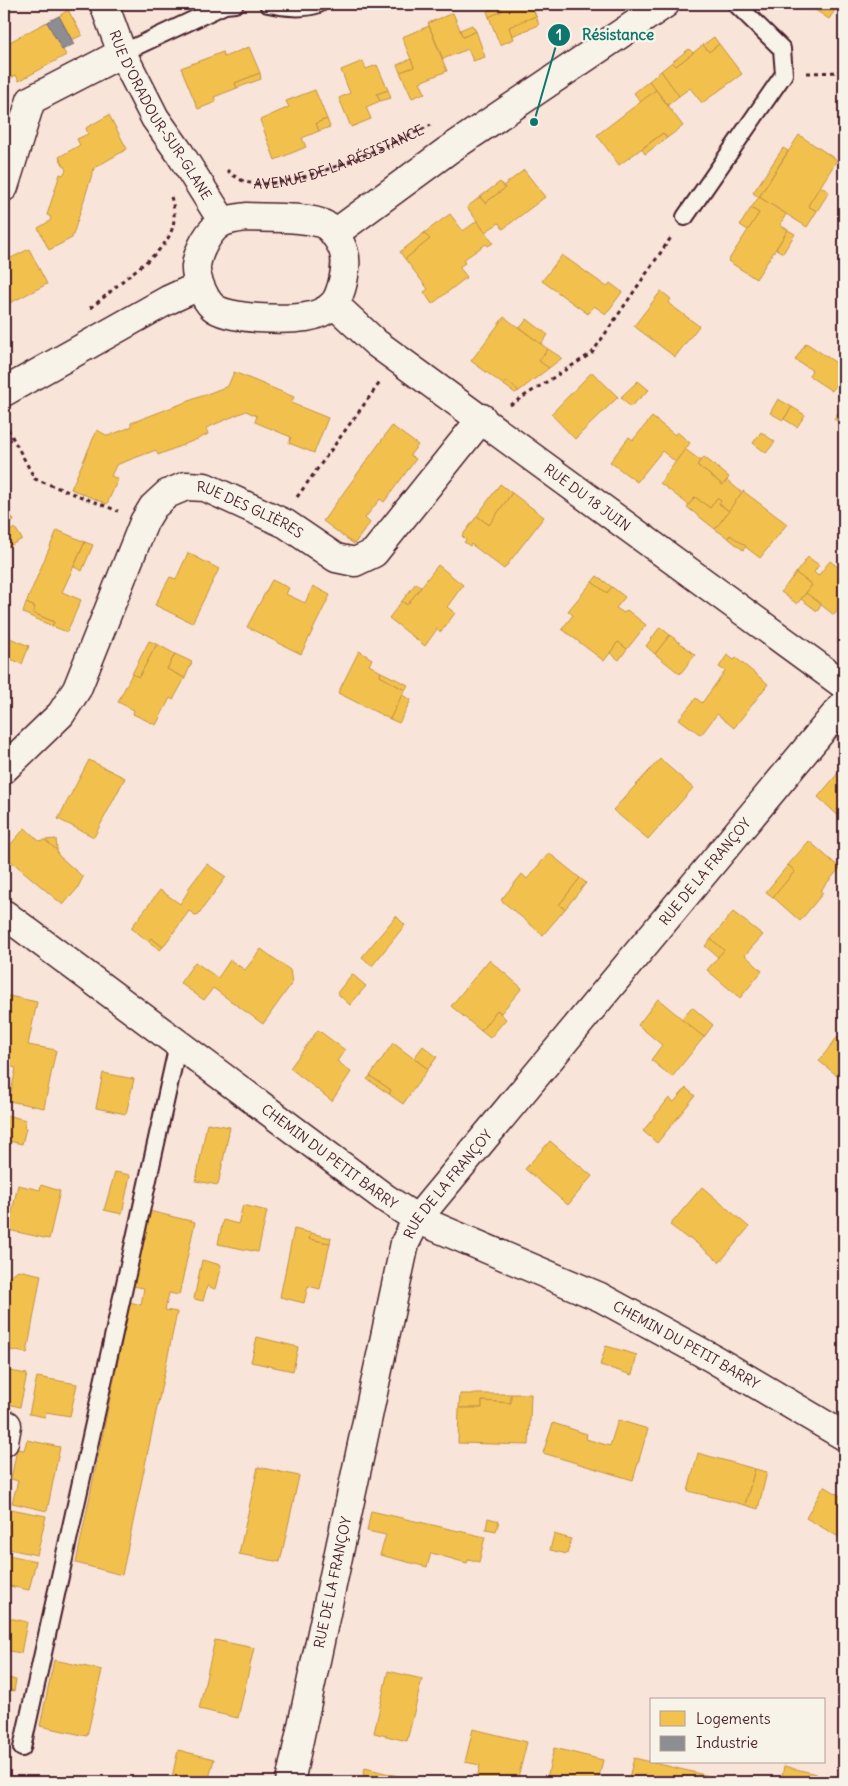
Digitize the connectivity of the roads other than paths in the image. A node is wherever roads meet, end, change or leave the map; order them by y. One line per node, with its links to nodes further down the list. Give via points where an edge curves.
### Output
1 (104, 4): 7 (street, RUE D'ORADOUR-SUR-GLANE)
2 (235, 4): 7 (lane, via 225,5)
3 (268, 4): 4 (lane, via 284,8)
4 (319, 4)
5 (665, 4): 11 (street, via 447,151)
6 (736, 4): 9 (lane, via 782,49 784,74)
7 (122, 53): 8 (street, via 31,100); 10 (street, RUE D'ORADOUR-SUR-GLANE, via 155,118)
8 (4, 187)
9 (685, 217)
10 (223, 222): 11 (street, via 246,217 298,219 325,225); 12 (street, via 205,239 196,266)
11 (334, 234): 13 (street, via 345,254 343,285)
12 (199, 286): 13 (street, via 213,308 235,316 299,318 315,316); 14 (street, via 168,300)
13 (334, 304): 15 (street, RUE DU 18 JUIN, via 376,342)
14 (4, 392)
15 (482, 418): 16 (street, RUE DU 18 JUIN); 18 (street, RUE DES GLIÈRES, via 374,553 355,562 336,558 286,524 205,487 186,486 167,494 153,507 144,522 77,689 61,714)
16 (844, 685)
17 (844, 704): 21 (street, RUE DE LA FRANÇOY)
18 (7, 758)
19 (4, 914): 20 (street, CHEMIN DU PETIT BARRY)
20 (178, 1044): 21 (street, CHEMIN DU PETIT BARRY); 25 (lane)
21 (417, 1219): 23 (street, CHEMIN DU PETIT BARRY, via 600,1297); 26 (street, RUE DE LA FRANÇOY, via 405,1243)
22 (4, 1424): 24 (street, via 7,1425)
23 (844, 1436)
24 (4, 1442)
25 (22, 1748)
26 (290, 1782)

